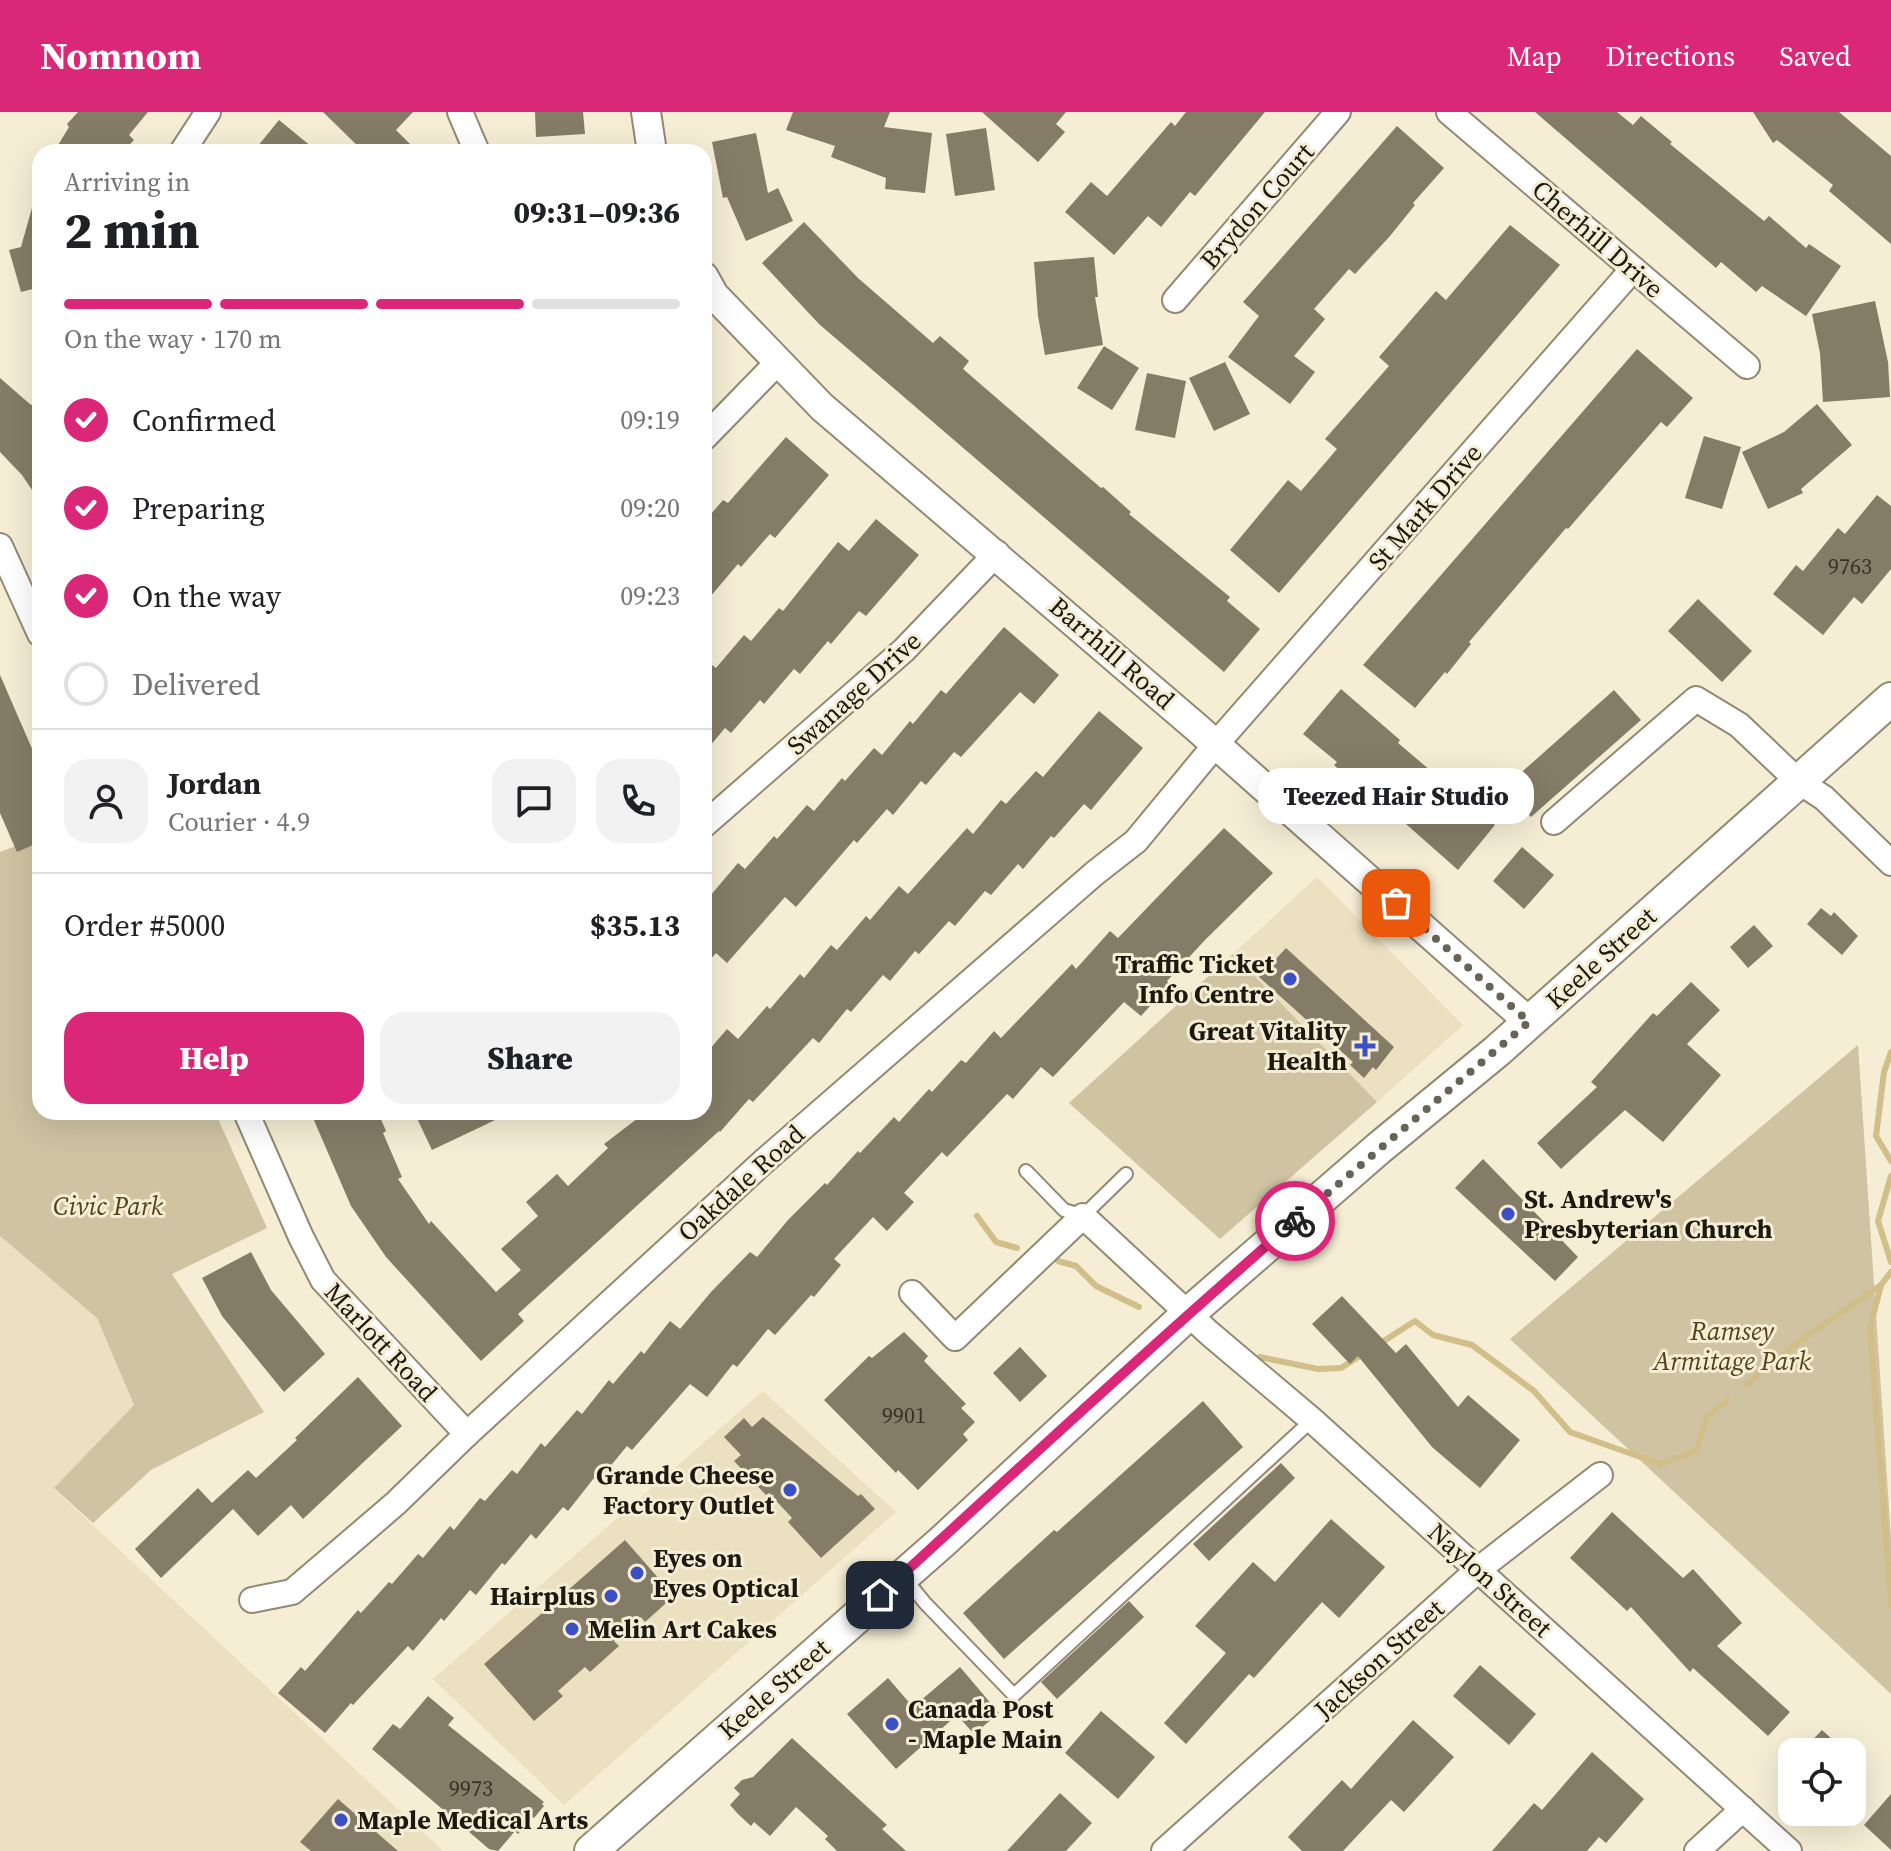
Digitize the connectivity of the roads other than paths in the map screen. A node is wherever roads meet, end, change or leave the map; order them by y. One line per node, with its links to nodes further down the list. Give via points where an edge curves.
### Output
1 (208, 112): 6 (street)
2 (460, 112): 7 (street)
3 (646, 112): 8 (street)
4 (1338, 112): 11 (street, Brydon Court)
5 (1449, 112): 9 (street, Cherhill Drive)
6 (187, 144)
7 (474, 144)
8 (651, 144)
9 (1633, 269): 13 (street, Cherhill Drive); 19 (street, St Mark Drive)
10 (712, 291): 12 (street, Barrhill Road)
11 (1175, 300)
12 (777, 363): 14 (street); 16 (street, Barrhill Road)
13 (1747, 366)
14 (712, 430)
15 (0, 546): 17 (street)
16 (997, 553): 19 (street, Barrhill Road); 21 (street, Swanage Drive, via 904,650)
17 (32, 616)
18 (1891, 699): 20 (main road, Keele Street)
19 (1216, 744): 24 (street, Barrhill Road); 32 (street, Oakdale Road, via 1136,841 762,1163)
20 (1798, 781): 22 (street, via 1739,725 1696,699); 23 (street, via 1824,798); 24 (main road, Keele Street)
21 (712, 818)
22 (1554, 822)
23 (1891, 863)
24 (1529, 1022): 30 (main road, Keele Street)
25 (250, 1120): 32 (street, Marlott Road, via 323,1280)
26 (1026, 1171): 28 (lane, via 1064,1210)
27 (1126, 1174): 28 (lane)
28 (1083, 1216): 29 (street, via 955,1338); 30 (street, Naylon Street)
29 (912, 1293)
30 (1188, 1314): 31 (street, Naylon Street); 35 (main road, Keele Street)
31 (1312, 1420): 34 (street, Naylon Street); 35 (lane, via 1014,1695)
32 (467, 1434): 36 (street, Oakdale Road, via 292,1592)
33 (1600, 1475): 34 (street, Jackson Street)
34 (1479, 1569): 37 (street, Naylon Street); 39 (street, Jackson Street)
35 (902, 1575): 38 (main road, Keele Street)
36 (252, 1600)
37 (1743, 1809): 40 (street); 41 (street, Naylon Street)
38 (593, 1851)
39 (1164, 1851)
40 (1697, 1851)
41 (1789, 1851)

